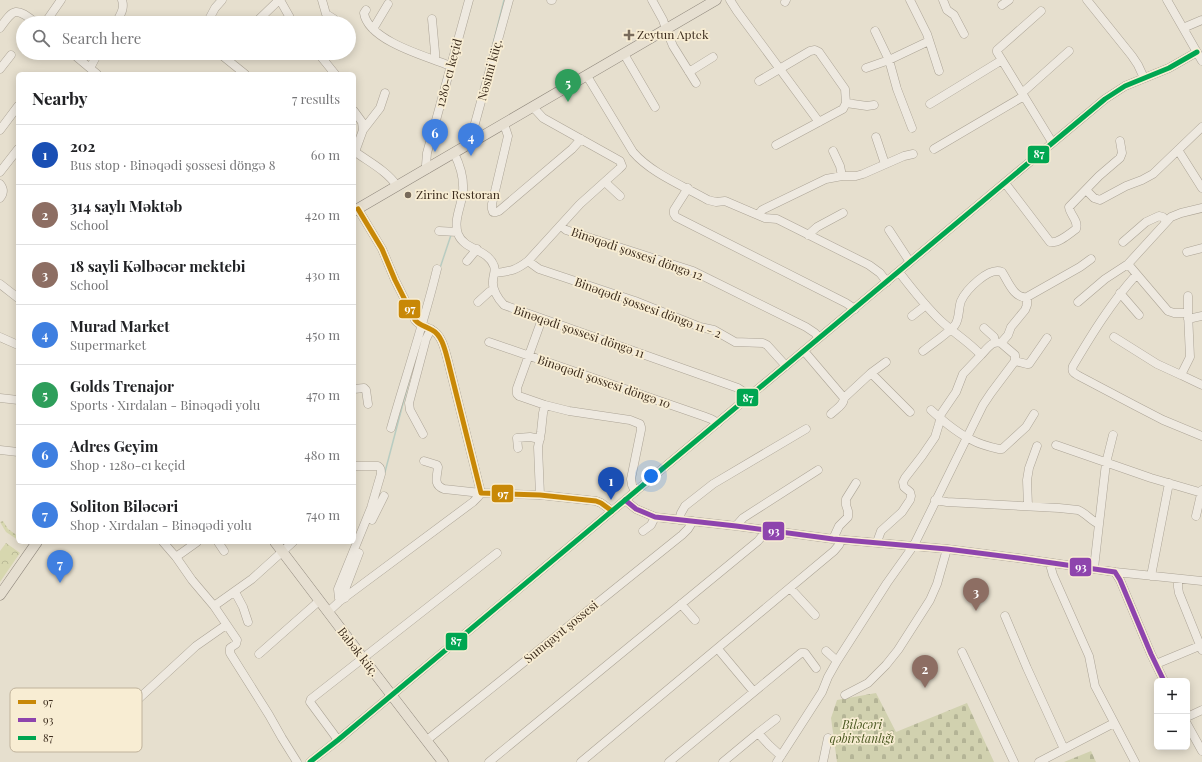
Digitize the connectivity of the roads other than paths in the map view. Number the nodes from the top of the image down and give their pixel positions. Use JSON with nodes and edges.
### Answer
{"nodes":[{"id":1,"x":60,"y":0,"type":"edge"},
{"id":2,"x":122,"y":0,"type":"edge"},
{"id":3,"x":222,"y":0,"type":"edge"},
{"id":4,"x":279,"y":0,"type":"edge"},
{"id":5,"x":322,"y":0,"type":"edge"},
{"id":6,"x":469,"y":0,"type":"edge"},
{"id":7,"x":509,"y":0,"type":"edge"},
{"id":8,"x":652,"y":0,"type":"edge"},
{"id":9,"x":716,"y":0,"type":"edge"},
{"id":10,"x":730,"y":0,"type":"edge"},
{"id":11,"x":910,"y":0,"type":"edge"},
{"id":12,"x":943,"y":0,"type":"edge"},
{"id":13,"x":1009,"y":0,"type":"edge"},
{"id":14,"x":1086,"y":0,"type":"edge"},
{"id":15,"x":1167,"y":0,"type":"edge"},
{"id":16,"x":388,"y":4,"type":"dead end"},
{"id":17,"x":1002,"y":5,"type":"dead end"},
{"id":18,"x":366,"y":10,"type":"dead end"},
{"id":19,"x":1041,"y":11,"type":"dead end"},
{"id":20,"x":27,"y":16,"type":"edge"},
{"id":21,"x":50,"y":16,"type":"edge"},
{"id":22,"x":120,"y":16,"type":"edge"},
{"id":23,"x":211,"y":16,"type":"edge"},
{"id":24,"x":262,"y":16,"type":"edge"},
{"id":25,"x":289,"y":16,"type":"edge"},
{"id":26,"x":329,"y":16,"type":"edge"},
{"id":27,"x":432,"y":19,"type":"dead end"},
{"id":28,"x":1202,"y":20,"type":"edge"},
{"id":29,"x":0,"y":28,"type":"edge"},
{"id":30,"x":1183,"y":28,"type":"junction"},
{"id":31,"x":373,"y":29,"type":"junction"},
{"id":32,"x":666,"y":29,"type":"junction"},
{"id":33,"x":875,"y":31,"type":"dead end"},
{"id":34,"x":964,"y":34,"type":"dead end"},
{"id":35,"x":929,"y":41,"type":"junction"},
{"id":36,"x":1069,"y":51,"type":"dead end"},
{"id":37,"x":1197,"y":52,"type":"junction"},
{"id":38,"x":624,"y":54,"type":"junction"},
{"id":39,"x":11,"y":55,"type":"dead end"},
{"id":40,"x":713,"y":57,"type":"dead end"},
{"id":41,"x":80,"y":60,"type":"edge"},
{"id":42,"x":94,"y":60,"type":"edge"},
{"id":43,"x":228,"y":60,"type":"edge"},
{"id":44,"x":324,"y":60,"type":"edge"},
{"id":45,"x":434,"y":60,"type":"junction"},
{"id":46,"x":889,"y":60,"type":"junction"},
{"id":47,"x":1002,"y":60,"type":"junction"},
{"id":48,"x":1202,"y":61,"type":"edge"},
{"id":49,"x":451,"y":66,"type":"junction"},
{"id":50,"x":90,"y":68,"type":"junction"},
{"id":51,"x":866,"y":68,"type":"dead end"},
{"id":52,"x":0,"y":69,"type":"edge"},
{"id":53,"x":779,"y":69,"type":"junction"},
{"id":54,"x":939,"y":71,"type":"dead end"},
{"id":55,"x":95,"y":72,"type":"edge"},
{"id":56,"x":243,"y":72,"type":"edge"},
{"id":57,"x":333,"y":72,"type":"edge"},
{"id":58,"x":689,"y":72,"type":"junction"},
{"id":59,"x":587,"y":76,"type":"junction"},
{"id":60,"x":1144,"y":78,"type":"junction"},
{"id":61,"x":759,"y":81,"type":"dead end"},
{"id":62,"x":696,"y":83,"type":"dead end"},
{"id":63,"x":385,"y":93,"type":"dead end"},
{"id":64,"x":1023,"y":94,"type":"junction"},
{"id":65,"x":846,"y":103,"type":"junction"},
{"id":66,"x":930,"y":104,"type":"dead end"},
{"id":67,"x":874,"y":105,"type":"dead end"},
{"id":68,"x":533,"y":107,"type":"junction"},
{"id":69,"x":655,"y":107,"type":"dead end"},
{"id":70,"x":16,"y":109,"type":"edge"},
{"id":71,"x":356,"y":114,"type":"edge"},
{"id":72,"x":819,"y":122,"type":"junction"},
{"id":73,"x":504,"y":124,"type":"junction"},
{"id":74,"x":1202,"y":127,"type":"edge"},
{"id":75,"x":912,"y":128,"type":"dead end"},
{"id":76,"x":0,"y":130,"type":"edge"},
{"id":77,"x":363,"y":130,"type":"junction"},
{"id":78,"x":876,"y":137,"type":"dead end"},
{"id":79,"x":581,"y":139,"type":"junction"},
{"id":80,"x":477,"y":140,"type":"junction"},
{"id":81,"x":1120,"y":141,"type":"dead end"},
{"id":82,"x":1052,"y":142,"type":"junction"},
{"id":83,"x":776,"y":145,"type":"dead end"},
{"id":84,"x":356,"y":147,"type":"edge"},
{"id":85,"x":934,"y":149,"type":"dead end"},
{"id":86,"x":1178,"y":150,"type":"junction"},
{"id":87,"x":16,"y":151,"type":"edge"},
{"id":88,"x":833,"y":151,"type":"dead end"},
{"id":89,"x":356,"y":153,"type":"edge"},
{"id":90,"x":454,"y":153,"type":"junction"},
{"id":91,"x":913,"y":154,"type":"dead end"},
{"id":92,"x":885,"y":164,"type":"junction"},
{"id":93,"x":1,"y":168,"type":"edge"},
{"id":94,"x":427,"y":169,"type":"junction"},
{"id":95,"x":842,"y":176,"type":"junction"},
{"id":96,"x":606,"y":182,"type":"junction"},
{"id":97,"x":1005,"y":183,"type":"junction"},
{"id":98,"x":0,"y":184,"type":"edge"},
{"id":99,"x":397,"y":186,"type":"junction"},
{"id":100,"x":688,"y":188,"type":"junction"},
{"id":101,"x":1202,"y":188,"type":"edge"},
{"id":102,"x":1086,"y":190,"type":"junction"},
{"id":103,"x":620,"y":196,"type":"dead end"},
{"id":104,"x":0,"y":198,"type":"edge"},
{"id":105,"x":1202,"y":208,"type":"edge"},
{"id":106,"x":356,"y":210,"type":"edge"},
{"id":107,"x":843,"y":213,"type":"dead end"},
{"id":108,"x":758,"y":215,"type":"junction"},
{"id":109,"x":1166,"y":222,"type":"junction"},
{"id":110,"x":561,"y":226,"type":"junction"},
{"id":111,"x":889,"y":230,"type":"dead end"},
{"id":112,"x":438,"y":231,"type":"dead end"},
{"id":113,"x":457,"y":232,"type":"junction"},
{"id":114,"x":808,"y":235,"type":"junction"},
{"id":115,"x":1123,"y":242,"type":"dead end"},
{"id":116,"x":1202,"y":248,"type":"edge"},
{"id":117,"x":477,"y":249,"type":"junction"},
{"id":118,"x":1187,"y":252,"type":"dead end"},
{"id":119,"x":1090,"y":259,"type":"dead end"},
{"id":120,"x":467,"y":260,"type":"dead end"},
{"id":121,"x":528,"y":261,"type":"junction"},
{"id":122,"x":910,"y":262,"type":"junction"},
{"id":123,"x":1128,"y":264,"type":"junction"},
{"id":124,"x":437,"y":269,"type":"dead end"},
{"id":125,"x":899,"y":272,"type":"junction"},
{"id":126,"x":495,"y":273,"type":"junction"},
{"id":127,"x":1136,"y":275,"type":"junction"},
{"id":128,"x":887,"y":282,"type":"junction"},
{"id":129,"x":0,"y":284,"type":"edge"},
{"id":130,"x":494,"y":289,"type":"junction"},
{"id":131,"x":436,"y":293,"type":"dead end"},
{"id":132,"x":1120,"y":293,"type":"junction"},
{"id":133,"x":16,"y":296,"type":"edge"},
{"id":134,"x":1188,"y":296,"type":"dead end"},
{"id":135,"x":1027,"y":297,"type":"junction"},
{"id":136,"x":478,"y":302,"type":"dead end"},
{"id":137,"x":1078,"y":302,"type":"dead end"},
{"id":138,"x":926,"y":305,"type":"junction"},
{"id":139,"x":854,"y":309,"type":"junction"},
{"id":140,"x":1139,"y":315,"type":"dead end"},
{"id":141,"x":912,"y":316,"type":"dead end"},
{"id":142,"x":1188,"y":316,"type":"junction"},
{"id":143,"x":1202,"y":316,"type":"edge"},
{"id":144,"x":542,"y":319,"type":"junction"},
{"id":145,"x":426,"y":327,"type":"junction"},
{"id":146,"x":984,"y":328,"type":"dead end"},
{"id":147,"x":951,"y":329,"type":"junction"},
{"id":148,"x":0,"y":337,"type":"edge"},
{"id":149,"x":1114,"y":337,"type":"dead end"},
{"id":150,"x":819,"y":338,"type":"junction"},
{"id":151,"x":1047,"y":338,"type":"dead end"},
{"id":152,"x":488,"y":342,"type":"dead end"},
{"id":153,"x":998,"y":343,"type":"junction"},
{"id":154,"x":16,"y":344,"type":"edge"},
{"id":155,"x":923,"y":350,"type":"dead end"},
{"id":156,"x":804,"y":351,"type":"junction"},
{"id":157,"x":981,"y":355,"type":"junction"},
{"id":158,"x":529,"y":356,"type":"junction"},
{"id":159,"x":1016,"y":361,"type":"junction"},
{"id":160,"x":886,"y":362,"type":"dead end"},
{"id":161,"x":786,"y":366,"type":"junction"},
{"id":162,"x":872,"y":373,"type":"junction"},
{"id":163,"x":1181,"y":375,"type":"junction"},
{"id":164,"x":1202,"y":385,"type":"edge"},
{"id":165,"x":356,"y":389,"type":"edge"},
{"id":166,"x":750,"y":396,"type":"junction"},
{"id":167,"x":0,"y":398,"type":"edge"},
{"id":168,"x":844,"y":398,"type":"junction"},
{"id":169,"x":16,"y":400,"type":"edge"},
{"id":170,"x":368,"y":404,"type":"dead end"},
{"id":171,"x":545,"y":405,"type":"junction"},
{"id":172,"x":931,"y":410,"type":"dead end"},
{"id":173,"x":910,"y":412,"type":"dead end"},
{"id":174,"x":831,"y":414,"type":"dead end"},
{"id":175,"x":1034,"y":414,"type":"dead end"},
{"id":176,"x":940,"y":418,"type":"junction"},
{"id":177,"x":718,"y":423,"type":"junction"},
{"id":178,"x":391,"y":428,"type":"dead end"},
{"id":179,"x":806,"y":429,"type":"dead end"},
{"id":180,"x":423,"y":434,"type":"dead end"},
{"id":181,"x":1113,"y":435,"type":"dead end"},
{"id":182,"x":1202,"y":436,"type":"edge"},
{"id":183,"x":966,"y":437,"type":"junction"},
{"id":184,"x":540,"y":439,"type":"junction"},
{"id":185,"x":1056,"y":445,"type":"dead end"},
{"id":186,"x":1037,"y":446,"type":"dead end"},
{"id":187,"x":518,"y":448,"type":"dead end"},
{"id":188,"x":0,"y":450,"type":"edge"},
{"id":189,"x":16,"y":452,"type":"edge"},
{"id":190,"x":424,"y":461,"type":"dead end"},
{"id":191,"x":1106,"y":463,"type":"junction"},
{"id":192,"x":356,"y":466,"type":"edge"},
{"id":193,"x":818,"y":470,"type":"dead end"},
{"id":194,"x":856,"y":482,"type":"dead end"},
{"id":195,"x":1169,"y":483,"type":"junction"},
{"id":196,"x":635,"y":492,"type":"junction"},
{"id":197,"x":1202,"y":492,"type":"edge"},
{"id":198,"x":481,"y":493,"type":"junction"},
{"id":199,"x":540,"y":495,"type":"junction"},
{"id":200,"x":384,"y":496,"type":"dead end"},
{"id":201,"x":625,"y":500,"type":"junction"},
{"id":202,"x":935,"y":500,"type":"junction"},
{"id":203,"x":1028,"y":506,"type":"junction"},
{"id":204,"x":612,"y":511,"type":"junction"},
{"id":205,"x":1196,"y":516,"type":"dead end"},
{"id":206,"x":655,"y":517,"type":"junction"},
{"id":207,"x":679,"y":520,"type":"junction"},
{"id":208,"x":693,"y":521,"type":"junction"},
{"id":209,"x":1099,"y":524,"type":"junction"},
{"id":210,"x":736,"y":526,"type":"junction"},
{"id":211,"x":767,"y":530,"type":"junction"},
{"id":212,"x":643,"y":531,"type":"dead end"},
{"id":213,"x":837,"y":539,"type":"junction"},
{"id":214,"x":876,"y":542,"type":"junction"},
{"id":215,"x":36,"y":544,"type":"edge"},
{"id":216,"x":165,"y":544,"type":"edge"},
{"id":217,"x":194,"y":544,"type":"edge"},
{"id":218,"x":219,"y":544,"type":"edge"},
{"id":219,"x":276,"y":544,"type":"edge"},
{"id":220,"x":291,"y":544,"type":"edge"},
{"id":221,"x":914,"y":545,"type":"junction"},
{"id":222,"x":947,"y":549,"type":"junction"},
{"id":223,"x":224,"y":551,"type":"dead end"},
{"id":224,"x":282,"y":552,"type":"junction"},
{"id":225,"x":497,"y":553,"type":"dead end"},
{"id":226,"x":176,"y":558,"type":"junction"},
{"id":227,"x":1052,"y":563,"type":"junction"},
{"id":228,"x":1094,"y":568,"type":"junction"},
{"id":229,"x":1115,"y":572,"type":"junction"},
{"id":230,"x":1151,"y":576,"type":"junction"},
{"id":231,"x":1178,"y":579,"type":"junction"},
{"id":232,"x":1202,"y":581,"type":"edge"},
{"id":233,"x":790,"y":588,"type":"junction"},
{"id":234,"x":235,"y":592,"type":"junction"},
{"id":235,"x":0,"y":595,"type":"edge"},
{"id":236,"x":343,"y":600,"type":"junction"},
{"id":237,"x":319,"y":602,"type":"junction"},
{"id":238,"x":681,"y":604,"type":"junction"},
{"id":239,"x":214,"y":606,"type":"junction"},
{"id":240,"x":328,"y":612,"type":"junction"},
{"id":241,"x":815,"y":615,"type":"dead end"},
{"id":242,"x":1005,"y":616,"type":"dead end"},
{"id":243,"x":695,"y":620,"type":"dead end"},
{"id":244,"x":248,"y":622,"type":"dead end"},
{"id":245,"x":226,"y":625,"type":"junction"},
{"id":246,"x":1201,"y":647,"type":"edge"},
{"id":247,"x":718,"y":648,"type":"junction"},
{"id":248,"x":826,"y":651,"type":"dead end"},
{"id":249,"x":962,"y":652,"type":"dead end"},
{"id":250,"x":259,"y":654,"type":"dead end"},
{"id":251,"x":363,"y":658,"type":"junction"},
{"id":252,"x":837,"y":661,"type":"junction"},
{"id":253,"x":1156,"y":664,"type":"junction"},
{"id":254,"x":816,"y":668,"type":"dead end"},
{"id":255,"x":1163,"y":678,"type":"edge"},
{"id":256,"x":754,"y":692,"type":"junction"},
{"id":257,"x":392,"y":695,"type":"junction"},
{"id":258,"x":845,"y":695,"type":"dead end"},
{"id":259,"x":142,"y":696,"type":"edge"},
{"id":260,"x":1202,"y":710,"type":"edge"},
{"id":261,"x":1190,"y":716,"type":"edge"},
{"id":262,"x":776,"y":719,"type":"dead end"},
{"id":263,"x":1114,"y":723,"type":"junction"},
{"id":264,"x":1190,"y":729,"type":"edge"},
{"id":265,"x":758,"y":733,"type":"junction"},
{"id":266,"x":828,"y":738,"type":"dead end"},
{"id":267,"x":338,"y":740,"type":"junction"},
{"id":268,"x":427,"y":740,"type":"junction"},
{"id":269,"x":1064,"y":749,"type":"junction"},
{"id":270,"x":1202,"y":751,"type":"edge"},
{"id":271,"x":779,"y":759,"type":"edge"},
{"id":272,"x":297,"y":762,"type":"edge"},
{"id":273,"x":310,"y":762,"type":"edge"},
{"id":274,"x":443,"y":762,"type":"edge"},
{"id":275,"x":489,"y":762,"type":"edge"},
{"id":276,"x":581,"y":762,"type":"edge"},
{"id":277,"x":668,"y":762,"type":"edge"},
{"id":278,"x":723,"y":762,"type":"edge"},
{"id":279,"x":823,"y":762,"type":"edge"},
{"id":280,"x":1014,"y":762,"type":"edge"},
{"id":281,"x":1039,"y":762,"type":"edge"},
{"id":282,"x":1135,"y":762,"type":"edge"}],
"edges":[{"from":1,"to":21,"type":"street"},
{"from":2,"to":22,"type":"street"},
{"from":3,"to":23,"type":"street"},
{"from":4,"to":24,"type":"street"},
{"from":4,"to":25,"type":"street"},
{"from":5,"to":26,"type":"street"},
{"from":6,"to":49,"type":"street","name":"1280-cı keçid"},
{"from":7,"to":80,"type":"street","name":"Nəsimi küç."},
{"from":8,"to":32,"type":"street"},
{"from":9,"to":32,"type":"main road"},
{"from":10,"to":53,"type":"street"},
{"from":11,"to":35,"type":"street"},
{"from":12,"to":34,"type":"street"},
{"from":13,"to":17,"type":"street"},
{"from":14,"to":60,"type":"street"},
{"from":15,"to":30,"type":"street"},
{"from":16,"to":31,"type":"street"},
{"from":18,"to":31,"type":"street"},
{"from":19,"to":47,"type":"street"},
{"from":20,"to":29,"type":"street"},
{"from":27,"to":45,"type":"street"},
{"from":28,"to":30,"type":"street"},
{"from":30,"to":37,"type":"street"},
{"from":31,"to":45,"type":"street"},
{"from":32,"to":38,"type":"main road"},
{"from":32,"to":58,"type":"street"},
{"from":33,"to":46,"type":"street"},
{"from":35,"to":46,"type":"street"},
{"from":35,"to":54,"type":"street"},
{"from":36,"to":64,"type":"street"},
{"from":37,"to":48,"type":"street"},
{"from":37,"to":60,"type":"street"},
{"from":38,"to":59,"type":"main road"},
{"from":38,"to":69,"type":"street"},
{"from":39,"to":52,"type":"street"},
{"from":40,"to":58,"type":"street"},
{"from":41,"to":50,"type":"street"},
{"from":42,"to":50,"type":"street"},
{"from":43,"to":56,"type":"street"},
{"from":44,"to":57,"type":"street"},
{"from":45,"to":49,"type":"street"},
{"from":46,"to":51,"type":"street"},
{"from":46,"to":75,"type":"street"},
{"from":47,"to":64,"type":"street"},
{"from":47,"to":66,"type":"street"},
{"from":49,"to":94,"type":"street","name":"1280-cı keçid"},
{"from":50,"to":55,"type":"street"},
{"from":53,"to":61,"type":"street"},
{"from":53,"to":65,"type":"street"},
{"from":53,"to":72,"type":"street"},
{"from":58,"to":62,"type":"street"},
{"from":59,"to":68,"type":"main road"},
{"from":59,"to":100,"type":"street"},
{"from":60,"to":82,"type":"street"},
{"from":63,"to":77,"type":"street"},
{"from":64,"to":82,"type":"street"},
{"from":64,"to":85,"type":"street"},
{"from":65,"to":67,"type":"street"},
{"from":65,"to":72,"type":"street"},
{"from":68,"to":73,"type":"main road"},
{"from":68,"to":79,"type":"street"},
{"from":70,"to":76,"type":"street"},
{"from":71,"to":77,"type":"street"},
{"from":72,"to":83,"type":"street"},
{"from":73,"to":79,"type":"street"},
{"from":73,"to":80,"type":"main road"},
{"from":74,"to":86,"type":"street"},
{"from":77,"to":84,"type":"street"},
{"from":78,"to":92,"type":"street"},
{"from":79,"to":96,"type":"street"},
{"from":80,"to":90,"type":"main road"},
{"from":81,"to":102,"type":"street"},
{"from":82,"to":97,"type":"street"},
{"from":86,"to":101,"type":"street"},
{"from":86,"to":102,"type":"street"},
{"from":87,"to":93,"type":"street"},
{"from":88,"to":95,"type":"street"},
{"from":89,"to":99,"type":"street"},
{"from":90,"to":94,"type":"main road"},
{"from":90,"to":113,"type":"street"},
{"from":91,"to":92,"type":"street"},
{"from":92,"to":95,"type":"street"},
{"from":94,"to":99,"type":"main road"},
{"from":95,"to":108,"type":"street"},
{"from":96,"to":103,"type":"street"},
{"from":96,"to":110,"type":"street"},
{"from":97,"to":102,"type":"street"},
{"from":97,"to":122,"type":"street"},
{"from":98,"to":104,"type":"street"},
{"from":99,"to":106,"type":"main road"},
{"from":100,"to":108,"type":"street"},
{"from":100,"to":139,"type":"street"},
{"from":105,"to":109,"type":"street"},
{"from":106,"to":145,"type":"street"},
{"from":107,"to":114,"type":"street"},
{"from":108,"to":114,"type":"street"},
{"from":109,"to":115,"type":"street"},
{"from":109,"to":123,"type":"street"},
{"from":110,"to":121,"type":"street"},
{"from":110,"to":150,"type":"street","name":"Binəqədi şossesi döngə 12"},
{"from":111,"to":122,"type":"street"},
{"from":112,"to":113,"type":"street"},
{"from":113,"to":117,"type":"street"},
{"from":114,"to":128,"type":"street"},
{"from":116,"to":118,"type":"street"},
{"from":117,"to":120,"type":"street"},
{"from":117,"to":126,"type":"street"},
{"from":119,"to":135,"type":"street"},
{"from":121,"to":126,"type":"street"},
{"from":121,"to":161,"type":"street","name":"Binəqədi şossesi döngə 11 - 2"},
{"from":122,"to":125,"type":"street"},
{"from":123,"to":127,"type":"street"},
{"from":123,"to":137,"type":"street"},
{"from":124,"to":145,"type":"street"},
{"from":125,"to":128,"type":"street"},
{"from":125,"to":138,"type":"street"},
{"from":126,"to":130,"type":"street"},
{"from":127,"to":132,"type":"street"},
{"from":127,"to":142,"type":"street"},
{"from":128,"to":139,"type":"street"},
{"from":129,"to":133,"type":"street"},
{"from":130,"to":136,"type":"street"},
{"from":130,"to":144,"type":"street","name":"Binəqədi şossesi döngə 11"},
{"from":131,"to":145,"type":"street"},
{"from":132,"to":140,"type":"street"},
{"from":132,"to":182,"type":"street"},
{"from":134,"to":142,"type":"street"},
{"from":135,"to":147,"type":"street"},
{"from":135,"to":153,"type":"street"},
{"from":138,"to":141,"type":"street"},
{"from":138,"to":147,"type":"street"},
{"from":139,"to":150,"type":"street"},
{"from":142,"to":143,"type":"street"},
{"from":142,"to":163,"type":"street"},
{"from":144,"to":158,"type":"street"},
{"from":144,"to":166,"type":"street","name":"Binəqədi şossesi döngə 11"},
{"from":145,"to":178,"type":"street"},
{"from":145,"to":180,"type":"street"},
{"from":145,"to":198,"type":"street"},
{"from":146,"to":153,"type":"street"},
{"from":147,"to":155,"type":"street"},
{"from":147,"to":157,"type":"street"},
{"from":148,"to":154,"type":"street"},
{"from":149,"to":163,"type":"street"},
{"from":150,"to":156,"type":"street"},
{"from":151,"to":159,"type":"street"},
{"from":152,"to":158,"type":"street","name":"Binəqədi şossesi döngə 10"},
{"from":153,"to":157,"type":"street"},
{"from":153,"to":159,"type":"street"},
{"from":156,"to":161,"type":"street"},
{"from":156,"to":168,"type":"street"},
{"from":157,"to":176,"type":"street"},
{"from":158,"to":171,"type":"street"},
{"from":158,"to":177,"type":"street","name":"Binəqədi şossesi döngə 10"},
{"from":159,"to":183,"type":"street"},
{"from":160,"to":162,"type":"street"},
{"from":161,"to":166,"type":"street"},
{"from":162,"to":168,"type":"street"},
{"from":162,"to":173,"type":"street"},
{"from":163,"to":164,"type":"street"},
{"from":165,"to":170,"type":"street"},
{"from":166,"to":177,"type":"street"},
{"from":167,"to":169,"type":"street"},
{"from":168,"to":174,"type":"street"},
{"from":171,"to":184,"type":"street"},
{"from":171,"to":196,"type":"street"},
{"from":172,"to":176,"type":"street"},
{"from":175,"to":183,"type":"street"},
{"from":176,"to":183,"type":"street"},
{"from":176,"to":214,"type":"street"},
{"from":177,"to":196,"type":"street"},
{"from":179,"to":207,"type":"street"},
{"from":181,"to":191,"type":"street"},
{"from":183,"to":202,"type":"street"},
{"from":184,"to":187,"type":"street"},
{"from":184,"to":199,"type":"street"},
{"from":185,"to":191,"type":"street"},
{"from":186,"to":203,"type":"street"},
{"from":188,"to":189,"type":"street"},
{"from":190,"to":198,"type":"street"},
{"from":191,"to":195,"type":"street"},
{"from":191,"to":209,"type":"street"},
{"from":192,"to":236,"type":"street"},
{"from":193,"to":210,"type":"street"},
{"from":194,"to":213,"type":"street"},
{"from":195,"to":197,"type":"street"},
{"from":195,"to":230,"type":"street"},
{"from":196,"to":201,"type":"street"},
{"from":197,"to":205,"type":"street"},
{"from":198,"to":199,"type":"street"},
{"from":198,"to":236,"type":"street"},
{"from":199,"to":204,"type":"street"},
{"from":200,"to":236,"type":"street"},
{"from":201,"to":204,"type":"street"},
{"from":201,"to":206,"type":"street"},
{"from":202,"to":203,"type":"street"},
{"from":202,"to":221,"type":"street"},
{"from":203,"to":209,"type":"street"},
{"from":204,"to":257,"type":"street"},
{"from":206,"to":207,"type":"street"},
{"from":206,"to":212,"type":"street"},
{"from":207,"to":208,"type":"street"},
{"from":208,"to":210,"type":"street"},
{"from":208,"to":268,"type":"street","name":"Sumqayıt şossesi"},
{"from":209,"to":228,"type":"street"},
{"from":210,"to":211,"type":"street"},
{"from":211,"to":213,"type":"street"},
{"from":211,"to":238,"type":"street"},
{"from":213,"to":214,"type":"street"},
{"from":213,"to":233,"type":"street"},
{"from":214,"to":221,"type":"street"},
{"from":215,"to":235,"type":"main road"},
{"from":216,"to":226,"type":"street"},
{"from":217,"to":226,"type":"street"},
{"from":218,"to":223,"type":"street"},
{"from":219,"to":224,"type":"main road","name":"Babək küç."},
{"from":220,"to":224,"type":"street"},
{"from":221,"to":222,"type":"street"},
{"from":221,"to":252,"type":"street"},
{"from":222,"to":227,"type":"street"},
{"from":222,"to":258,"type":"street"},
{"from":224,"to":234,"type":"street"},
{"from":224,"to":237,"type":"main road","name":"Babək küç."},
{"from":225,"to":251,"type":"street"},
{"from":226,"to":239,"type":"street"},
{"from":227,"to":228,"type":"street"},
{"from":227,"to":263,"type":"street"},
{"from":228,"to":229,"type":"street"},
{"from":229,"to":230,"type":"street"},
{"from":229,"to":253,"type":"street"},
{"from":230,"to":231,"type":"street"},
{"from":231,"to":232,"type":"street"},
{"from":231,"to":246,"type":"street"},
{"from":233,"to":241,"type":"street"},
{"from":233,"to":247,"type":"street"},
{"from":234,"to":239,"type":"street"},
{"from":234,"to":244,"type":"street"},
{"from":236,"to":240,"type":"street"},
{"from":237,"to":240,"type":"main road","name":"Babək küç."},
{"from":237,"to":250,"type":"street"},
{"from":238,"to":243,"type":"street"},
{"from":238,"to":275,"type":"street"},
{"from":239,"to":245,"type":"street"},
{"from":240,"to":251,"type":"main road","name":"Babək küç."},
{"from":242,"to":269,"type":"street"},
{"from":245,"to":259,"type":"street"},
{"from":245,"to":272,"type":"street"},
{"from":246,"to":253,"type":"street"},
{"from":247,"to":256,"type":"street"},
{"from":247,"to":276,"type":"street"},
{"from":248,"to":252,"type":"street"},
{"from":249,"to":280,"type":"street"},
{"from":251,"to":257,"type":"main road","name":"Babək küç."},
{"from":251,"to":267,"type":"street"},
{"from":252,"to":271,"type":"street"},
{"from":253,"to":255,"type":"street"},
{"from":254,"to":256,"type":"street"},
{"from":256,"to":277,"type":"street"},
{"from":257,"to":267,"type":"street"},
{"from":257,"to":268,"type":"main road","name":"Babək küç."},
{"from":260,"to":261,"type":"street"},
{"from":262,"to":265,"type":"street"},
{"from":263,"to":269,"type":"street"},
{"from":263,"to":282,"type":"street"},
{"from":264,"to":270,"type":"street"},
{"from":265,"to":271,"type":"street"},
{"from":265,"to":278,"type":"street"},
{"from":266,"to":279,"type":"street"},
{"from":267,"to":273,"type":"street"},
{"from":268,"to":274,"type":"main road","name":"Babək küç."},
{"from":269,"to":281,"type":"street"}]}
